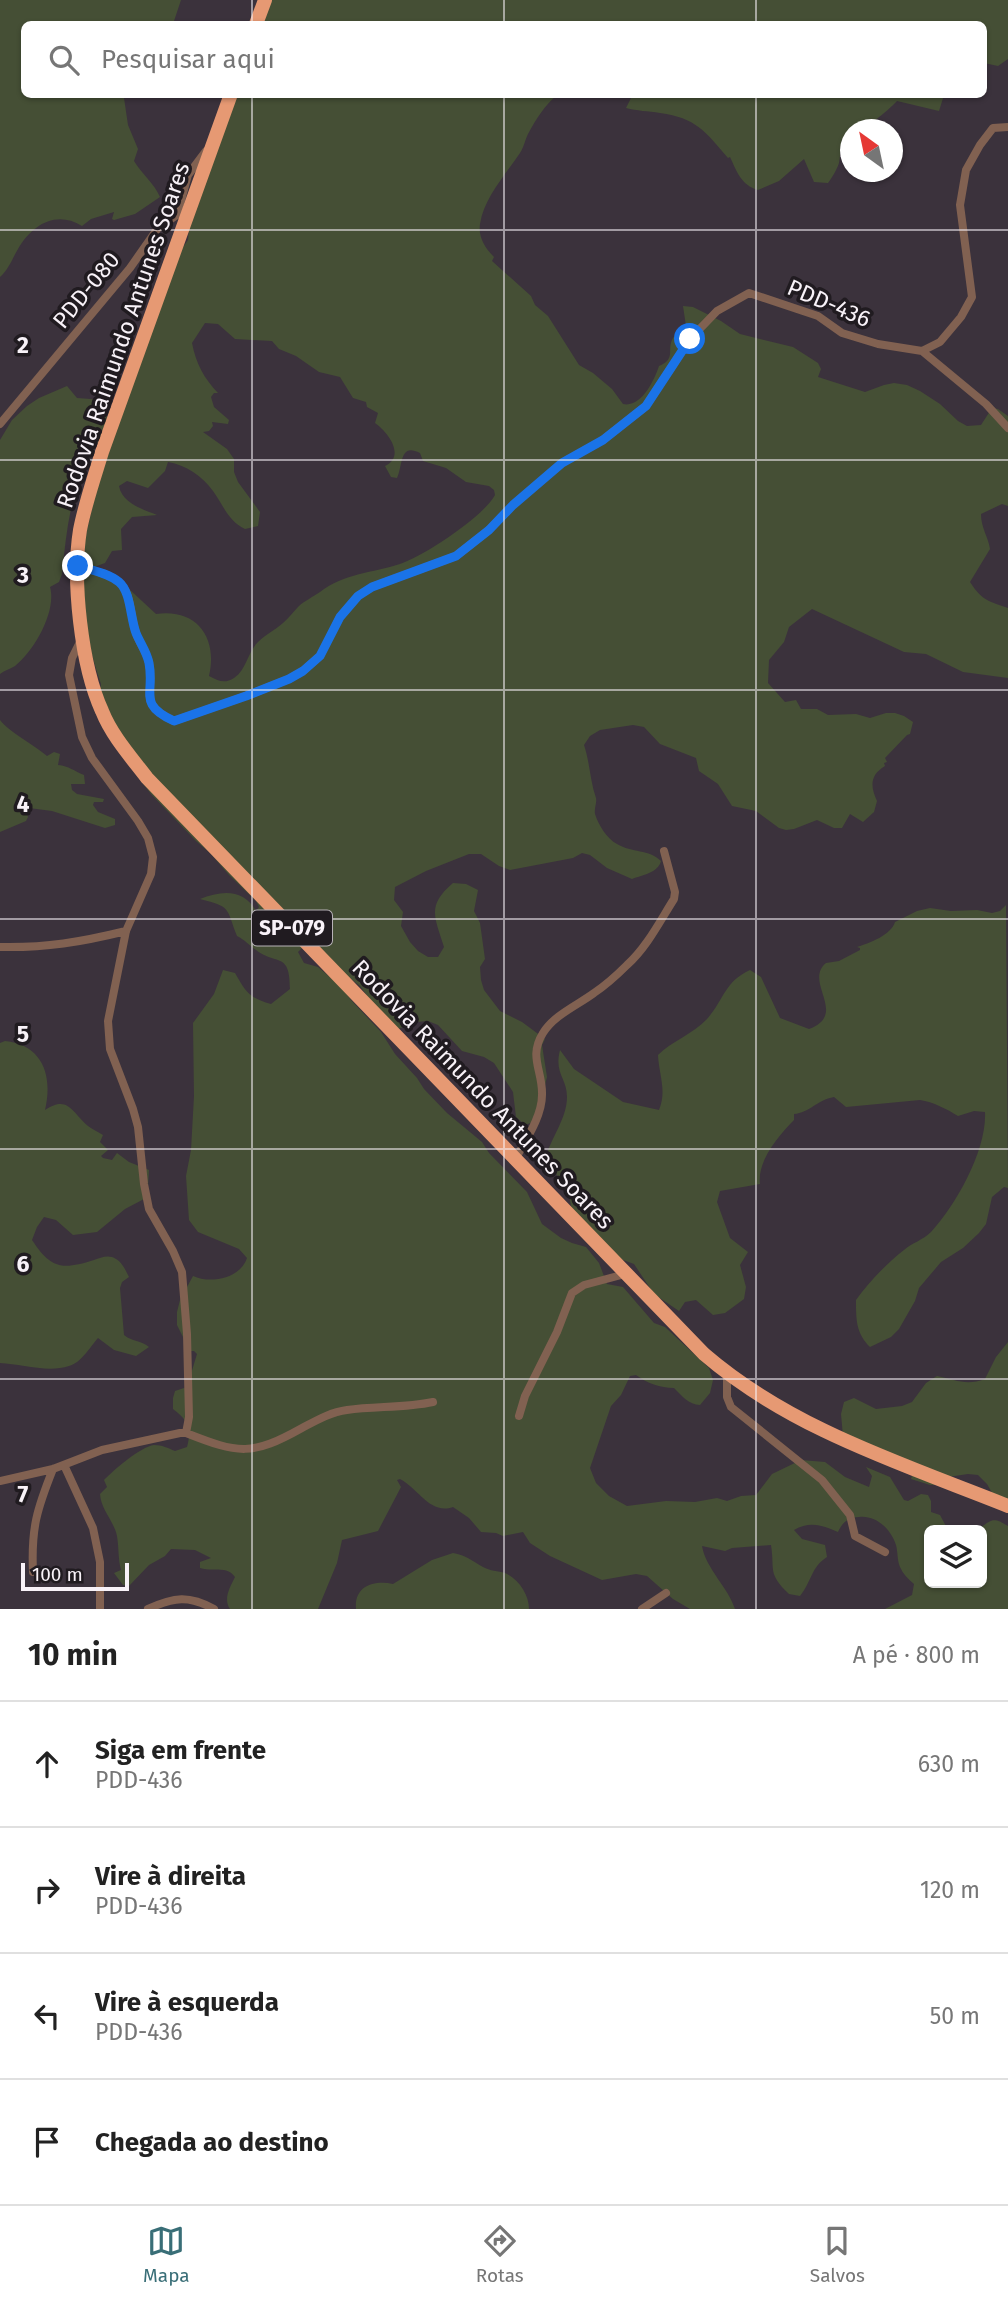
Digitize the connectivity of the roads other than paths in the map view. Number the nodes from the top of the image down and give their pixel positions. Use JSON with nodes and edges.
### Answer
{"nodes":[{"id":1,"x":265,"y":0,"type":"edge"},
{"id":2,"x":257,"y":21,"type":"edge"},
{"id":3,"x":230,"y":98,"type":"edge"},
{"id":4,"x":1008,"y":127,"type":"edge"},
{"id":5,"x":214,"y":141,"type":"junction"},
{"id":6,"x":922,"y":351,"type":"junction"},
{"id":7,"x":0,"y":424,"type":"edge"},
{"id":8,"x":1008,"y":428,"type":"edge"},
{"id":9,"x":78,"y":566,"type":"junction"},
{"id":10,"x":82,"y":638,"type":"junction"},
{"id":11,"x":664,"y":851,"type":"dead end"},
{"id":12,"x":126,"y":930,"type":"junction"},
{"id":13,"x":0,"y":947,"type":"edge"},
{"id":14,"x":515,"y":1160,"type":"junction"},
{"id":15,"x":625,"y":1274,"type":"junction"},
{"id":16,"x":727,"y":1374,"type":"junction"},
{"id":17,"x":433,"y":1402,"type":"dead end"},
{"id":18,"x":519,"y":1416,"type":"dead end"},
{"id":19,"x":186,"y":1433,"type":"junction"},
{"id":20,"x":64,"y":1465,"type":"junction"},
{"id":21,"x":53,"y":1469,"type":"junction"},
{"id":22,"x":0,"y":1481,"type":"edge"},
{"id":23,"x":1008,"y":1506,"type":"edge"},
{"id":24,"x":885,"y":1552,"type":"dead end"},
{"id":25,"x":33,"y":1572,"type":"dead end"},
{"id":26,"x":666,"y":1593,"type":"dead end"},
{"id":27,"x":100,"y":1609,"type":"edge"},
{"id":28,"x":148,"y":1609,"type":"edge"},
{"id":29,"x":214,"y":1609,"type":"edge"},
{"id":30,"x":642,"y":1609,"type":"edge"}],
"edges":[{"from":1,"to":2,"type":"highway"},
{"from":3,"to":5,"type":"highway","name":"Rodovia Raimundo Antunes Soares","number":"SP-079"},
{"from":4,"to":6,"type":"street"},
{"from":5,"to":7,"type":"street","name":"PDD-080"},
{"from":5,"to":9,"type":"highway","name":"Rodovia Raimundo Antunes Soares","number":"SP-079"},
{"from":6,"to":8,"type":"street"},
{"from":6,"to":9,"type":"street","name":"PDD-436","number":"PDD-436"},
{"from":9,"to":10,"type":"highway","name":"Rodovia Raimundo Antunes Soares","number":"SP-079"},
{"from":10,"to":12,"type":"street"},
{"from":10,"to":14,"type":"highway","name":"Rodovia Raimundo Antunes Soares","number":"SP-079"},
{"from":11,"to":14,"type":"street"},
{"from":12,"to":13,"type":"street"},
{"from":12,"to":19,"type":"street"},
{"from":14,"to":15,"type":"highway","name":"Rodovia Raimundo Antunes Soares","number":"SP-079"},
{"from":15,"to":16,"type":"highway","name":"Rodovia Raimundo Antunes Soares","number":"SP-079"},
{"from":15,"to":18,"type":"street"},
{"from":16,"to":23,"type":"highway","name":"Rodovia Raimundo Antunes Soares","number":"SP-079"},
{"from":16,"to":24,"type":"street"},
{"from":17,"to":19,"type":"street"},
{"from":19,"to":20,"type":"street"},
{"from":20,"to":21,"type":"street"},
{"from":20,"to":27,"type":"street"},
{"from":21,"to":22,"type":"street"},
{"from":21,"to":25,"type":"street"},
{"from":26,"to":30,"type":"street"},
{"from":28,"to":29,"type":"street"}]}
